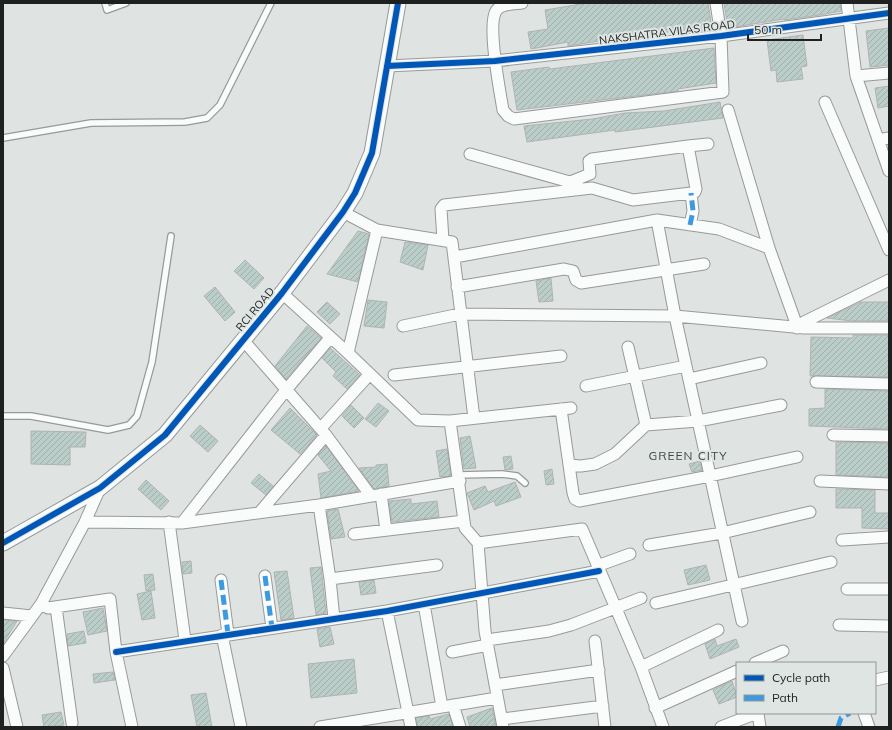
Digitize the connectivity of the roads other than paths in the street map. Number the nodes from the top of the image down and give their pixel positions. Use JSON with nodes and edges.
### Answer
{"nodes":[{"id":1,"x":105,"y":3,"type":"edge"},
{"id":2,"x":126,"y":3,"type":"edge"},
{"id":3,"x":271,"y":3,"type":"edge"},
{"id":4,"x":398,"y":3,"type":"edge"},
{"id":5,"x":522,"y":3,"type":"edge"},
{"id":6,"x":716,"y":3,"type":"edge"},
{"id":7,"x":847,"y":3,"type":"edge"},
{"id":8,"x":889,"y":13,"type":"edge"},
{"id":9,"x":849,"y":18,"type":"junction"},
{"id":10,"x":721,"y":36,"type":"junction"},
{"id":11,"x":495,"y":61,"type":"junction"},
{"id":12,"x":387,"y":66,"type":"junction"},
{"id":13,"x":889,"y":73,"type":"edge"},
{"id":14,"x":856,"y":76,"type":"junction"},
{"id":15,"x":825,"y":102,"type":"dead end"},
{"id":16,"x":728,"y":110,"type":"dead end"},
{"id":17,"x":3,"y":138,"type":"edge"},
{"id":18,"x":884,"y":139,"type":"edge"},
{"id":19,"x":708,"y":144,"type":"dead end"},
{"id":20,"x":688,"y":146,"type":"junction"},
{"id":21,"x":470,"y":154,"type":"dead end"},
{"id":22,"x":889,"y":171,"type":"edge"},
{"id":23,"x":570,"y":182,"type":"junction"},
{"id":24,"x":592,"y":188,"type":"junction"},
{"id":25,"x":691,"y":193,"type":"junction"},
{"id":26,"x":343,"y":212,"type":"junction"},
{"id":27,"x":657,"y":220,"type":"junction"},
{"id":28,"x":690,"y":224,"type":"junction"},
{"id":29,"x":377,"y":230,"type":"junction"},
{"id":30,"x":171,"y":236,"type":"dead end"},
{"id":31,"x":443,"y":240,"type":"junction"},
{"id":32,"x":770,"y":248,"type":"junction"},
{"id":33,"x":889,"y":250,"type":"edge"},
{"id":34,"x":455,"y":257,"type":"junction"},
{"id":35,"x":704,"y":264,"type":"dead end"},
{"id":36,"x":666,"y":269,"type":"junction"},
{"id":37,"x":889,"y":280,"type":"edge"},
{"id":38,"x":457,"y":287,"type":"junction"},
{"id":39,"x":282,"y":293,"type":"junction"},
{"id":40,"x":460,"y":314,"type":"junction"},
{"id":41,"x":675,"y":316,"type":"junction"},
{"id":42,"x":403,"y":326,"type":"dead end"},
{"id":43,"x":797,"y":327,"type":"junction"},
{"id":44,"x":889,"y":328,"type":"edge"},
{"id":45,"x":330,"y":338,"type":"junction"},
{"id":46,"x":243,"y":340,"type":"junction"},
{"id":47,"x":628,"y":347,"type":"dead end"},
{"id":48,"x":348,"y":353,"type":"junction"},
{"id":49,"x":561,"y":356,"type":"dead end"},
{"id":50,"x":761,"y":363,"type":"dead end"},
{"id":51,"x":686,"y":366,"type":"junction"},
{"id":52,"x":467,"y":368,"type":"junction"},
{"id":53,"x":369,"y":375,"type":"junction"},
{"id":54,"x":394,"y":375,"type":"dead end"},
{"id":55,"x":635,"y":377,"type":"junction"},
{"id":56,"x":689,"y":379,"type":"junction"},
{"id":57,"x":816,"y":382,"type":"dead end"},
{"id":58,"x":889,"y":384,"type":"edge"},
{"id":59,"x":586,"y":386,"type":"dead end"},
{"id":60,"x":286,"y":390,"type":"junction"},
{"id":61,"x":781,"y":405,"type":"dead end"},
{"id":62,"x":3,"y":416,"type":"edge"},
{"id":63,"x":474,"y":418,"type":"junction"},
{"id":64,"x":450,"y":420,"type":"junction"},
{"id":65,"x":698,"y":422,"type":"junction"},
{"id":66,"x":646,"y":425,"type":"junction"},
{"id":67,"x":323,"y":432,"type":"junction"},
{"id":68,"x":833,"y":435,"type":"dead end"},
{"id":69,"x":889,"y":436,"type":"edge"},
{"id":70,"x":796,"y":457,"type":"dead end"},
{"id":71,"x":569,"y":465,"type":"junction"},
{"id":72,"x":710,"y":476,"type":"junction"},
{"id":73,"x":460,"y":478,"type":"junction"},
{"id":74,"x":820,"y":481,"type":"dead end"},
{"id":75,"x":525,"y":483,"type":"dead end"},
{"id":76,"x":889,"y":484,"type":"edge"},
{"id":77,"x":100,"y":488,"type":"junction"},
{"id":78,"x":376,"y":495,"type":"junction"},
{"id":79,"x":318,"y":505,"type":"junction"},
{"id":80,"x":810,"y":512,"type":"dead end"},
{"id":81,"x":259,"y":513,"type":"junction"},
{"id":82,"x":464,"y":520,"type":"junction"},
{"id":83,"x":85,"y":522,"type":"junction"},
{"id":84,"x":169,"y":522,"type":"junction"},
{"id":85,"x":182,"y":523,"type":"junction"},
{"id":86,"x":386,"y":530,"type":"junction"},
{"id":87,"x":722,"y":533,"type":"junction"},
{"id":88,"x":354,"y":534,"type":"dead end"},
{"id":89,"x":889,"y":538,"type":"edge"},
{"id":90,"x":842,"y":540,"type":"dead end"},
{"id":91,"x":3,"y":543,"type":"edge"},
{"id":92,"x":478,"y":544,"type":"junction"},
{"id":93,"x":649,"y":545,"type":"dead end"},
{"id":94,"x":630,"y":554,"type":"dead end"},
{"id":95,"x":831,"y":562,"type":"dead end"},
{"id":96,"x":437,"y":565,"type":"dead end"},
{"id":97,"x":598,"y":569,"type":"junction"},
{"id":98,"x":265,"y":576,"type":"dead end"},
{"id":99,"x":330,"y":579,"type":"junction"},
{"id":100,"x":221,"y":580,"type":"dead end"},
{"id":101,"x":734,"y":585,"type":"junction"},
{"id":102,"x":847,"y":589,"type":"dead end"},
{"id":103,"x":889,"y":589,"type":"edge"},
{"id":104,"x":483,"y":593,"type":"junction"},
{"id":105,"x":641,"y":598,"type":"dead end"},
{"id":106,"x":656,"y":603,"type":"dead end"},
{"id":107,"x":41,"y":604,"type":"junction"},
{"id":108,"x":424,"y":604,"type":"junction"},
{"id":109,"x":56,"y":607,"type":"junction"},
{"id":110,"x":615,"y":609,"type":"junction"},
{"id":111,"x":387,"y":611,"type":"junction"},
{"id":112,"x":3,"y":613,"type":"edge"},
{"id":113,"x":32,"y":616,"type":"junction"},
{"id":114,"x":334,"y":619,"type":"junction"},
{"id":115,"x":742,"y":621,"type":"dead end"},
{"id":116,"x":838,"y":625,"type":"dead end"},
{"id":117,"x":889,"y":626,"type":"edge"},
{"id":118,"x":272,"y":628,"type":"junction"},
{"id":119,"x":718,"y":630,"type":"dead end"},
{"id":120,"x":225,"y":634,"type":"junction"},
{"id":121,"x":185,"y":640,"type":"junction"},
{"id":122,"x":596,"y":641,"type":"dead end"},
{"id":123,"x":488,"y":643,"type":"junction"},
{"id":124,"x":783,"y":650,"type":"dead end"},
{"id":125,"x":116,"y":652,"type":"junction"},
{"id":126,"x":452,"y":652,"type":"dead end"},
{"id":127,"x":3,"y":656,"type":"edge"},
{"id":128,"x":757,"y":662,"type":"edge"},
{"id":129,"x":641,"y":667,"type":"junction"},
{"id":130,"x":3,"y":668,"type":"edge"},
{"id":131,"x":599,"y":670,"type":"junction"},
{"id":132,"x":736,"y":671,"type":"edge"},
{"id":133,"x":889,"y":677,"type":"edge"},
{"id":134,"x":876,"y":680,"type":"edge"},
{"id":135,"x":495,"y":685,"type":"junction"},
{"id":136,"x":497,"y":698,"type":"junction"},
{"id":137,"x":448,"y":706,"type":"junction"},
{"id":138,"x":603,"y":706,"type":"junction"},
{"id":139,"x":655,"y":708,"type":"junction"},
{"id":140,"x":408,"y":713,"type":"junction"},
{"id":141,"x":754,"y":714,"type":"edge"},
{"id":142,"x":757,"y":714,"type":"edge"},
{"id":143,"x":864,"y":714,"type":"edge"},
{"id":144,"x":72,"y":723,"type":"dead end"},
{"id":145,"x":503,"y":723,"type":"edge"},
{"id":146,"x":17,"y":727,"type":"edge"},
{"id":147,"x":132,"y":727,"type":"edge"},
{"id":148,"x":241,"y":727,"type":"edge"},
{"id":149,"x":320,"y":727,"type":"edge"},
{"id":150,"x":411,"y":727,"type":"edge"},
{"id":151,"x":460,"y":727,"type":"edge"},
{"id":152,"x":606,"y":727,"type":"edge"},
{"id":153,"x":663,"y":727,"type":"edge"},
{"id":154,"x":721,"y":727,"type":"edge"},
{"id":155,"x":760,"y":727,"type":"edge"},
{"id":156,"x":869,"y":727,"type":"edge"}],
"edges":[{"from":1,"to":2,"type":"lane"},
{"from":3,"to":17,"type":"lane"},
{"from":4,"to":12,"type":"street","name":"RCI ROAD"},
{"from":5,"to":11,"type":"street"},
{"from":6,"to":10,"type":"street"},
{"from":7,"to":9,"type":"street"},
{"from":8,"to":9,"type":"street","name":"NAKSHATRA VILAS ROAD"},
{"from":9,"to":10,"type":"street","name":"NAKSHATRA VILAS ROAD"},
{"from":9,"to":14,"type":"street"},
{"from":10,"to":11,"type":"street","name":"NAKSHATRA VILAS ROAD"},
{"from":10,"to":11,"type":"street"},
{"from":11,"to":12,"type":"street"},
{"from":12,"to":26,"type":"street","name":"RCI ROAD"},
{"from":13,"to":14,"type":"street"},
{"from":14,"to":18,"type":"street"},
{"from":15,"to":33,"type":"street"},
{"from":16,"to":32,"type":"street"},
{"from":18,"to":22,"type":"street"},
{"from":19,"to":20,"type":"street"},
{"from":20,"to":23,"type":"street"},
{"from":20,"to":25,"type":"street"},
{"from":21,"to":23,"type":"street"},
{"from":23,"to":24,"type":"street"},
{"from":24,"to":25,"type":"street"},
{"from":24,"to":31,"type":"street"},
{"from":25,"to":28,"type":"street"},
{"from":26,"to":29,"type":"street"},
{"from":26,"to":39,"type":"street","name":"RCI ROAD"},
{"from":27,"to":28,"type":"street"},
{"from":27,"to":34,"type":"street"},
{"from":27,"to":36,"type":"street"},
{"from":28,"to":32,"type":"street"},
{"from":29,"to":31,"type":"street"},
{"from":29,"to":48,"type":"street"},
{"from":30,"to":62,"type":"lane"},
{"from":31,"to":34,"type":"street"},
{"from":32,"to":43,"type":"street"},
{"from":34,"to":38,"type":"street"},
{"from":35,"to":36,"type":"street"},
{"from":36,"to":38,"type":"street"},
{"from":36,"to":41,"type":"street"},
{"from":37,"to":43,"type":"street"},
{"from":38,"to":40,"type":"street"},
{"from":39,"to":45,"type":"street"},
{"from":39,"to":46,"type":"street","name":"RCI ROAD"},
{"from":40,"to":41,"type":"street"},
{"from":40,"to":42,"type":"street"},
{"from":40,"to":52,"type":"street"},
{"from":41,"to":43,"type":"street"},
{"from":41,"to":51,"type":"street"},
{"from":43,"to":44,"type":"street"},
{"from":45,"to":48,"type":"street"},
{"from":45,"to":60,"type":"street"},
{"from":46,"to":60,"type":"street"},
{"from":46,"to":77,"type":"street","name":"RCI ROAD"},
{"from":47,"to":55,"type":"street"},
{"from":48,"to":53,"type":"street"},
{"from":49,"to":52,"type":"street"},
{"from":50,"to":56,"type":"street"},
{"from":51,"to":55,"type":"street"},
{"from":51,"to":56,"type":"street"},
{"from":52,"to":54,"type":"street"},
{"from":52,"to":63,"type":"street"},
{"from":53,"to":64,"type":"street"},
{"from":53,"to":67,"type":"street"},
{"from":55,"to":59,"type":"street"},
{"from":55,"to":66,"type":"street"},
{"from":56,"to":65,"type":"street"},
{"from":57,"to":58,"type":"street"},
{"from":60,"to":67,"type":"street"},
{"from":60,"to":85,"type":"street"},
{"from":61,"to":65,"type":"street"},
{"from":63,"to":64,"type":"street"},
{"from":63,"to":71,"type":"street"},
{"from":64,"to":73,"type":"street"},
{"from":65,"to":66,"type":"street"},
{"from":65,"to":72,"type":"street"},
{"from":66,"to":71,"type":"street"},
{"from":67,"to":78,"type":"street"},
{"from":67,"to":81,"type":"street"},
{"from":68,"to":69,"type":"street"},
{"from":70,"to":72,"type":"street"},
{"from":71,"to":72,"type":"street"},
{"from":72,"to":87,"type":"street"},
{"from":73,"to":75,"type":"lane"},
{"from":73,"to":78,"type":"street"},
{"from":73,"to":82,"type":"street"},
{"from":74,"to":76,"type":"street"},
{"from":77,"to":83,"type":"street"},
{"from":77,"to":91,"type":"street","name":"RCI ROAD"},
{"from":78,"to":79,"type":"street"},
{"from":78,"to":86,"type":"street"},
{"from":79,"to":81,"type":"street"},
{"from":79,"to":99,"type":"street"},
{"from":80,"to":87,"type":"street"},
{"from":81,"to":85,"type":"street"},
{"from":82,"to":86,"type":"street"},
{"from":82,"to":92,"type":"street"},
{"from":83,"to":84,"type":"street"},
{"from":83,"to":107,"type":"street"},
{"from":84,"to":85,"type":"street"},
{"from":84,"to":121,"type":"street"},
{"from":86,"to":88,"type":"street"},
{"from":87,"to":93,"type":"street"},
{"from":87,"to":101,"type":"street"},
{"from":89,"to":90,"type":"street"},
{"from":92,"to":97,"type":"street"},
{"from":92,"to":104,"type":"street"},
{"from":94,"to":97,"type":"street"},
{"from":95,"to":101,"type":"street"},
{"from":96,"to":99,"type":"street"},
{"from":97,"to":104,"type":"street"},
{"from":97,"to":110,"type":"street"},
{"from":98,"to":118,"type":"street"},
{"from":99,"to":114,"type":"street"},
{"from":100,"to":120,"type":"street"},
{"from":101,"to":106,"type":"street"},
{"from":101,"to":115,"type":"street"},
{"from":102,"to":103,"type":"street"},
{"from":104,"to":108,"type":"street"},
{"from":104,"to":123,"type":"street"},
{"from":105,"to":110,"type":"street"},
{"from":107,"to":109,"type":"street"},
{"from":107,"to":113,"type":"street"},
{"from":108,"to":111,"type":"street"},
{"from":108,"to":137,"type":"street"},
{"from":109,"to":125,"type":"street"},
{"from":109,"to":144,"type":"street"},
{"from":110,"to":123,"type":"street"},
{"from":110,"to":129,"type":"street"},
{"from":111,"to":114,"type":"street"},
{"from":111,"to":140,"type":"street"},
{"from":112,"to":113,"type":"street"},
{"from":113,"to":127,"type":"street"},
{"from":114,"to":118,"type":"street"},
{"from":116,"to":117,"type":"street"},
{"from":118,"to":120,"type":"street"},
{"from":119,"to":129,"type":"street"},
{"from":120,"to":121,"type":"street"},
{"from":120,"to":148,"type":"street"},
{"from":121,"to":125,"type":"street"},
{"from":122,"to":131,"type":"street"},
{"from":123,"to":126,"type":"street"},
{"from":123,"to":135,"type":"street"},
{"from":124,"to":128,"type":"street"},
{"from":125,"to":147,"type":"street"},
{"from":129,"to":139,"type":"street"},
{"from":130,"to":146,"type":"street"},
{"from":131,"to":135,"type":"street"},
{"from":131,"to":138,"type":"street"},
{"from":132,"to":139,"type":"street"},
{"from":133,"to":134,"type":"street"},
{"from":135,"to":136,"type":"street"},
{"from":136,"to":137,"type":"street"},
{"from":136,"to":145,"type":"street"},
{"from":137,"to":140,"type":"street"},
{"from":137,"to":151,"type":"street"},
{"from":138,"to":145,"type":"street"},
{"from":138,"to":152,"type":"street"},
{"from":139,"to":153,"type":"street"},
{"from":140,"to":149,"type":"street"},
{"from":140,"to":150,"type":"street"},
{"from":141,"to":154,"type":"street"},
{"from":142,"to":155,"type":"street"},
{"from":143,"to":156,"type":"street"}]}
